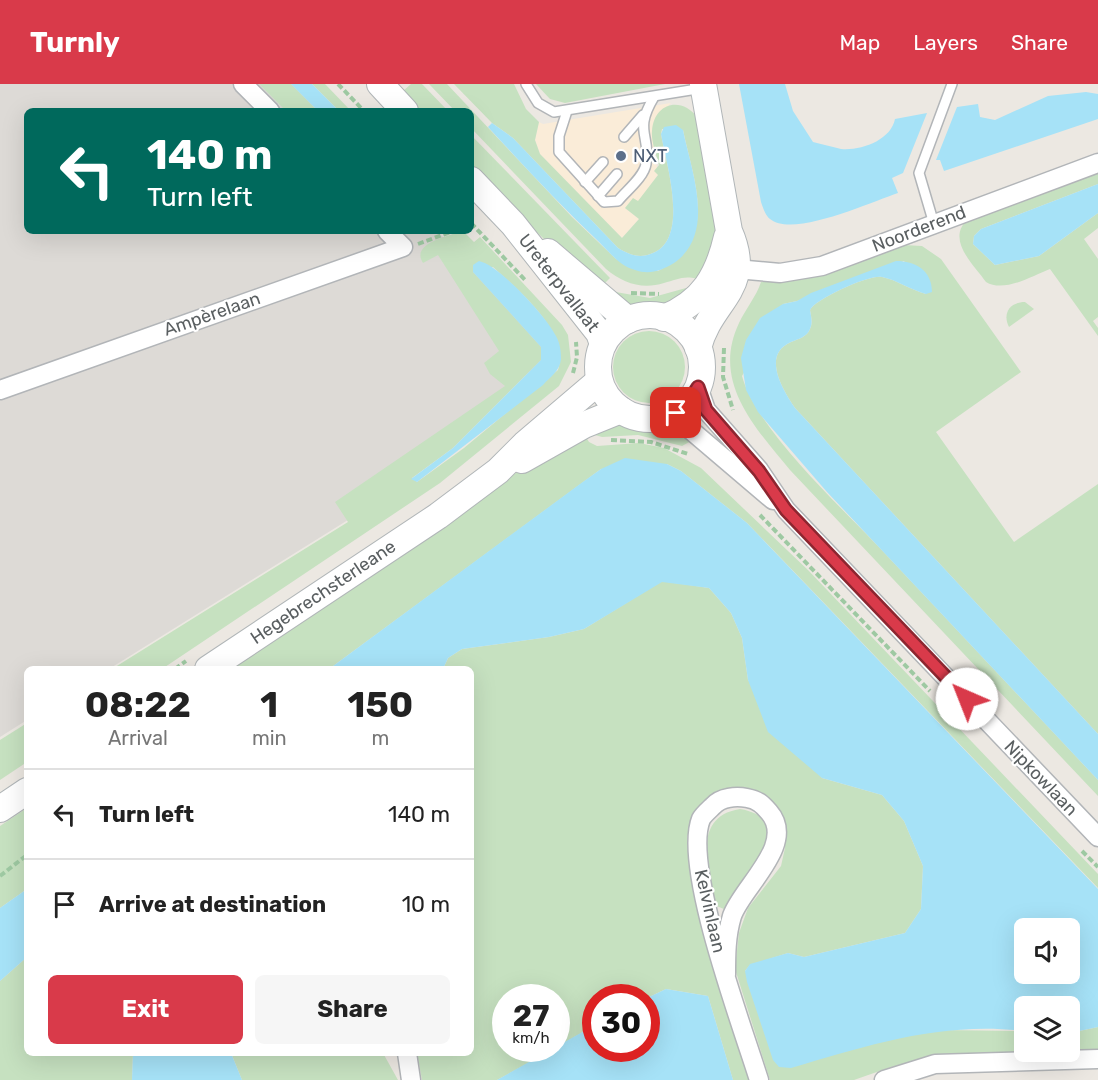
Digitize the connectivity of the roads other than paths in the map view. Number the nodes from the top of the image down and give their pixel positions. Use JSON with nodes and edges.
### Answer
{"nodes":[{"id":1,"x":243,"y":84,"type":"edge"},
{"id":2,"x":380,"y":84,"type":"edge"},
{"id":3,"x":526,"y":84,"type":"edge"},
{"id":4,"x":952,"y":84,"type":"edge"},
{"id":5,"x":704,"y":86,"type":"edge"},
{"id":6,"x":654,"y":97,"type":"junction"},
{"id":7,"x":267,"y":108,"type":"edge"},
{"id":8,"x":402,"y":108,"type":"edge"},
{"id":9,"x":567,"y":111,"type":"junction"},
{"id":10,"x":643,"y":116,"type":"junction"},
{"id":11,"x":624,"y":137,"type":"dead end"},
{"id":12,"x":603,"y":162,"type":"dead end"},
{"id":13,"x":1098,"y":163,"type":"edge"},
{"id":14,"x":617,"y":174,"type":"dead end"},
{"id":15,"x":585,"y":182,"type":"junction"},
{"id":16,"x":474,"y":183,"type":"edge"},
{"id":17,"x":598,"y":196,"type":"junction"},
{"id":18,"x":513,"y":224,"type":"junction"},
{"id":19,"x":934,"y":224,"type":"junction"},
{"id":20,"x":390,"y":234,"type":"edge"},
{"id":21,"x":728,"y":268,"type":"junction"},
{"id":22,"x":664,"y":318,"type":"junction"},
{"id":23,"x":628,"y":320,"type":"junction"},
{"id":24,"x":603,"y":344,"type":"junction"},
{"id":25,"x":698,"y":348,"type":"junction"},
{"id":26,"x":599,"y":381,"type":"junction"},
{"id":27,"x":698,"y":387,"type":"junction"},
{"id":28,"x":0,"y":390,"type":"edge"},
{"id":29,"x":621,"y":410,"type":"junction"},
{"id":30,"x":666,"y":417,"type":"junction"},
{"id":31,"x":498,"y":471,"type":"junction"},
{"id":32,"x":786,"y":510,"type":"junction"},
{"id":33,"x":201,"y":662,"type":"edge"},
{"id":34,"x":24,"y":793,"type":"edge"},
{"id":35,"x":0,"y":809,"type":"edge"},
{"id":36,"x":1098,"y":837,"type":"edge"},
{"id":37,"x":726,"y":975,"type":"junction"},
{"id":38,"x":1098,"y":1059,"type":"edge"},
{"id":39,"x":759,"y":1080,"type":"edge"},
{"id":40,"x":884,"y":1080,"type":"edge"}],
"edges":[{"from":1,"to":7,"type":"street"},
{"from":2,"to":8,"type":"street"},
{"from":3,"to":9,"type":"lane"},
{"from":4,"to":19,"type":"lane"},
{"from":5,"to":6,"type":"lane"},
{"from":5,"to":21,"type":"street"},
{"from":6,"to":9,"type":"lane"},
{"from":6,"to":10,"type":"lane"},
{"from":9,"to":15,"type":"lane"},
{"from":10,"to":11,"type":"lane"},
{"from":10,"to":17,"type":"lane"},
{"from":12,"to":15,"type":"lane"},
{"from":13,"to":19,"type":"street","name":"Noorderend"},
{"from":14,"to":17,"type":"lane"},
{"from":15,"to":17,"type":"lane"},
{"from":16,"to":18,"type":"street","name":"Ureterpvallaat"},
{"from":18,"to":23,"type":"street","name":"Ureterpvallaat"},
{"from":18,"to":24,"type":"street","name":"Ureterpvallaat"},
{"from":19,"to":21,"type":"street","name":"Noorderend"},
{"from":20,"to":28,"type":"street","name":"Ampèrelaan"},
{"from":21,"to":22,"type":"street"},
{"from":21,"to":25,"type":"street"},
{"from":22,"to":23,"type":"street"},
{"from":22,"to":25,"type":"street"},
{"from":23,"to":24,"type":"street"},
{"from":24,"to":26,"type":"street"},
{"from":25,"to":27,"type":"street"},
{"from":26,"to":29,"type":"street"},
{"from":26,"to":31,"type":"street"},
{"from":27,"to":30,"type":"street"},
{"from":27,"to":32,"type":"street","name":"Nipkowlaan"},
{"from":29,"to":30,"type":"street"},
{"from":29,"to":31,"type":"street"},
{"from":30,"to":32,"type":"street","name":"Nipkowlaan"},
{"from":31,"to":33,"type":"street","name":"Hegebrechsterleane"},
{"from":32,"to":36,"type":"street","name":"Nipkowlaan"},
{"from":34,"to":35,"type":"street"},
{"from":37,"to":37,"type":"street","name":"Kelvinlaan"},
{"from":37,"to":39,"type":"street","name":"Kelvinlaan"},
{"from":38,"to":40,"type":"street"}]}
